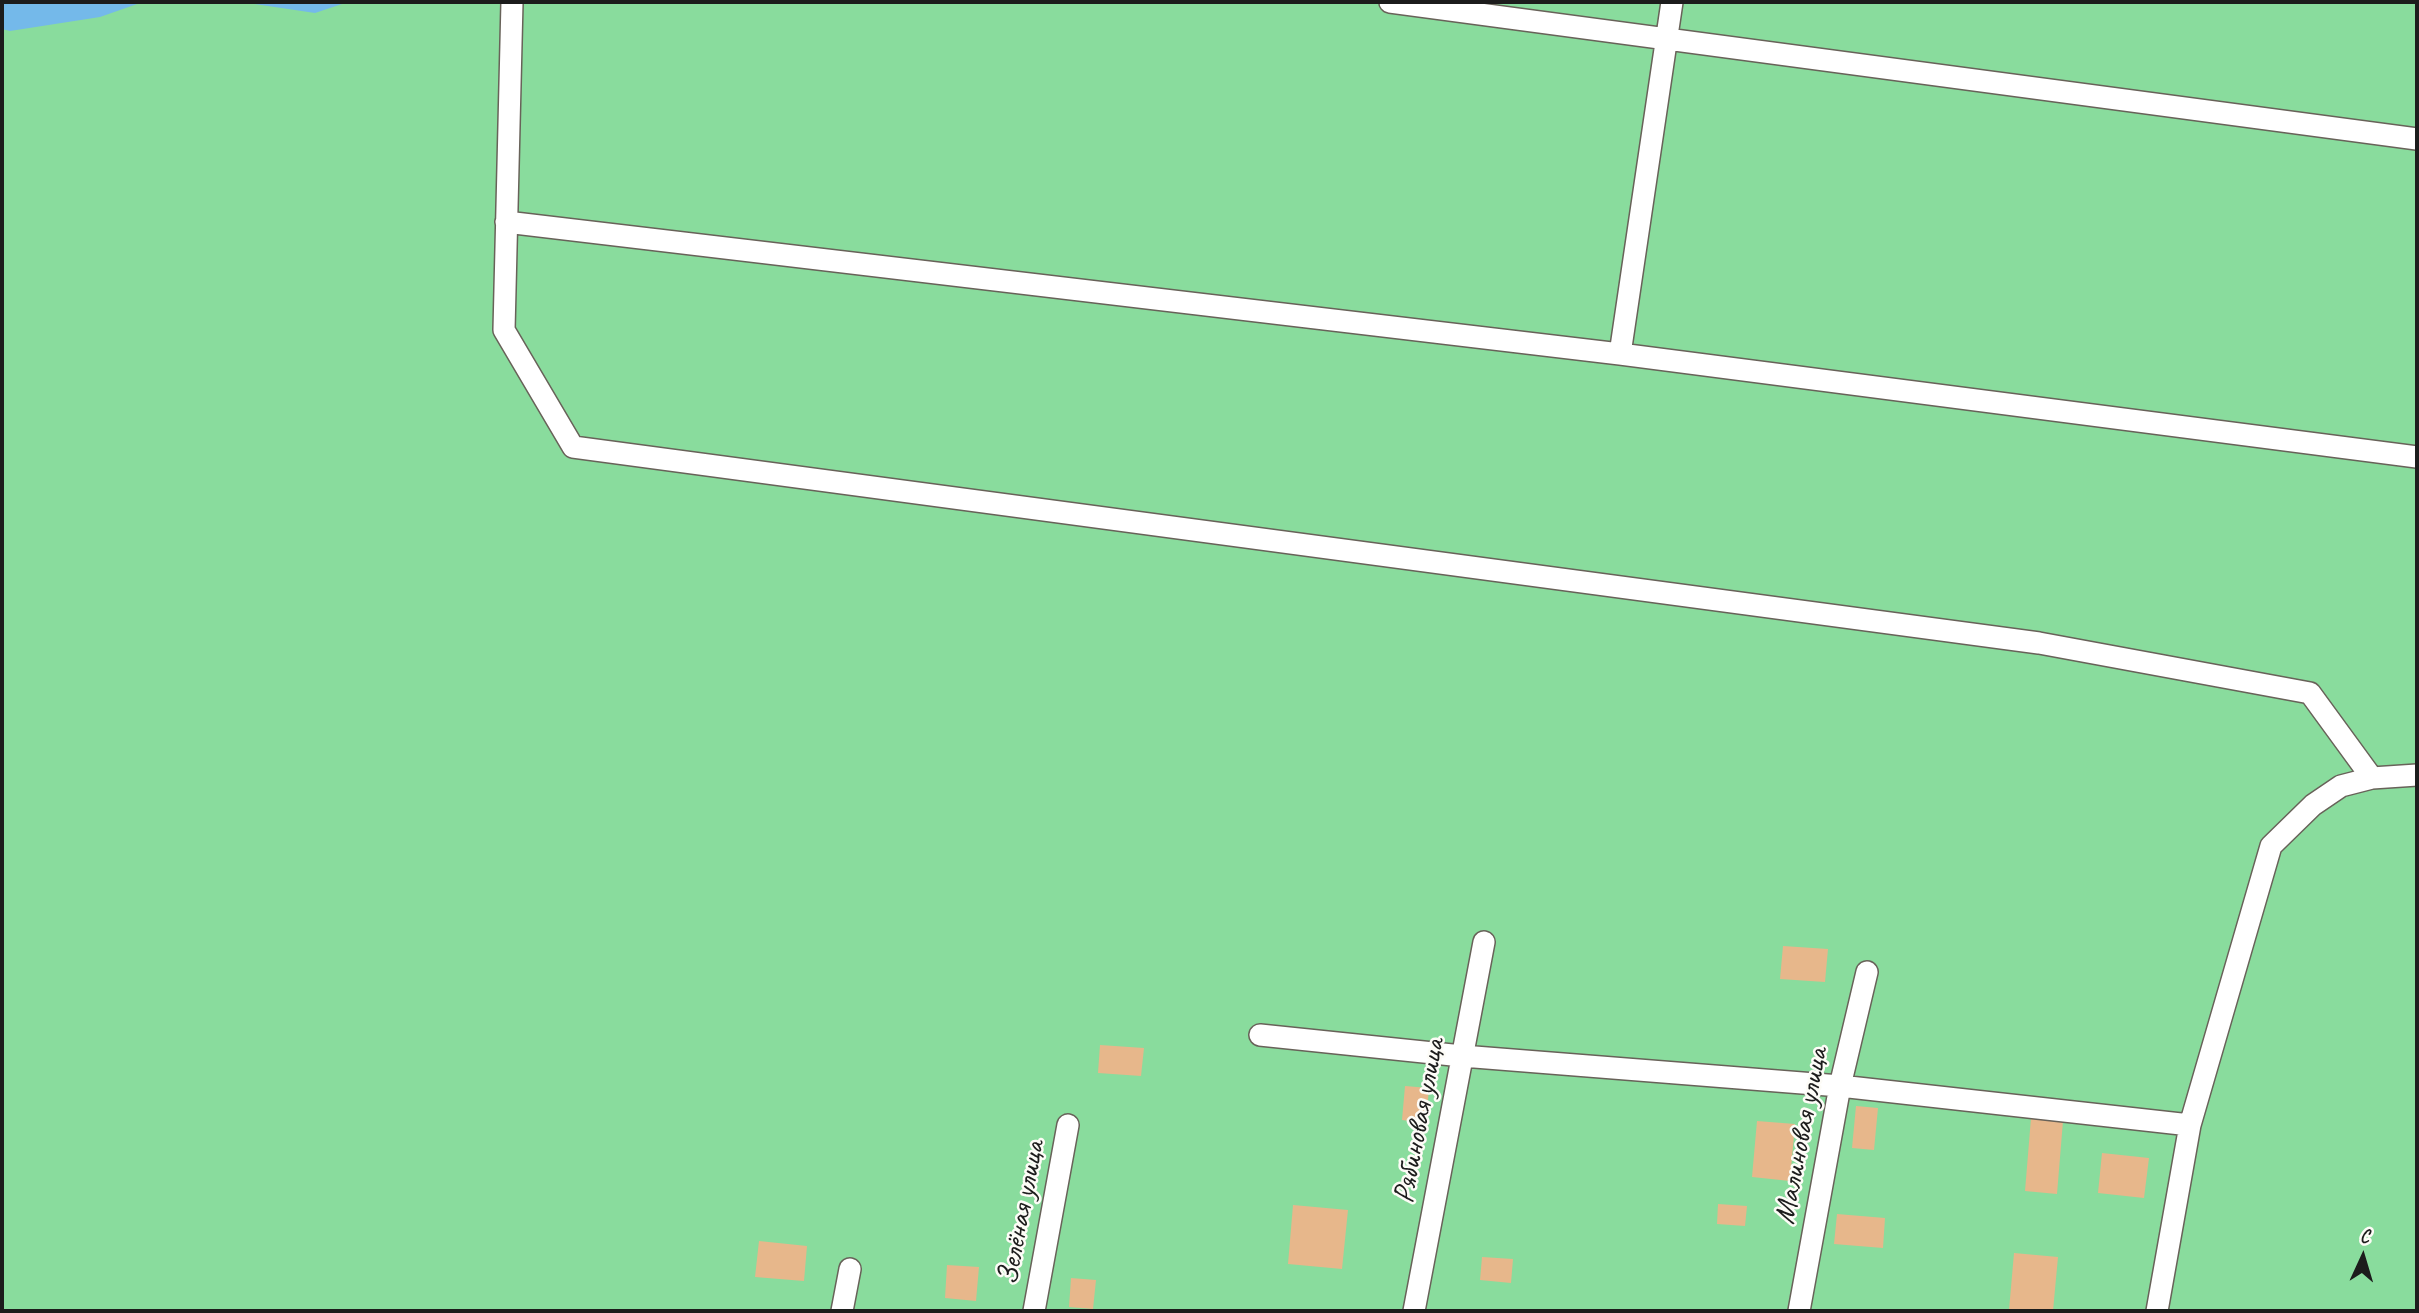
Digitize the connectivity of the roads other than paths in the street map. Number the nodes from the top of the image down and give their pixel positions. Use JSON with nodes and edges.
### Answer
{"nodes":[{"id":1,"x":512,"y":2,"type":"edge"},
{"id":2,"x":1390,"y":2,"type":"edge"},
{"id":3,"x":1672,"y":2,"type":"edge"},
{"id":4,"x":1669,"y":37,"type":"junction"},
{"id":5,"x":2417,"y":139,"type":"edge"},
{"id":6,"x":506,"y":222,"type":"junction"},
{"id":7,"x":1620,"y":354,"type":"junction"},
{"id":8,"x":2417,"y":457,"type":"edge"},
{"id":9,"x":2417,"y":775,"type":"edge"},
{"id":10,"x":2372,"y":778,"type":"junction"},
{"id":11,"x":1484,"y":942,"type":"dead end"},
{"id":12,"x":1867,"y":972,"type":"dead end"},
{"id":13,"x":1260,"y":1035,"type":"dead end"},
{"id":14,"x":1462,"y":1056,"type":"junction"},
{"id":15,"x":1840,"y":1086,"type":"junction"},
{"id":16,"x":1068,"y":1125,"type":"dead end"},
{"id":17,"x":2190,"y":1125,"type":"junction"},
{"id":18,"x":850,"y":1269,"type":"dead end"},
{"id":19,"x":842,"y":1311,"type":"edge"},
{"id":20,"x":1034,"y":1311,"type":"edge"},
{"id":21,"x":1414,"y":1311,"type":"edge"},
{"id":22,"x":1799,"y":1311,"type":"edge"},
{"id":23,"x":2157,"y":1311,"type":"edge"}],
"edges":[{"from":1,"to":6,"type":"lane"},
{"from":2,"to":4,"type":"lane"},
{"from":3,"to":4,"type":"lane"},
{"from":4,"to":5,"type":"lane"},
{"from":4,"to":7,"type":"lane"},
{"from":6,"to":7,"type":"lane"},
{"from":6,"to":10,"type":"lane"},
{"from":7,"to":8,"type":"lane"},
{"from":9,"to":10,"type":"lane"},
{"from":10,"to":17,"type":"lane"},
{"from":11,"to":14,"type":"lane","name":"Рябиновая улица"},
{"from":12,"to":15,"type":"lane","name":"Малиновая улица"},
{"from":13,"to":14,"type":"lane"},
{"from":14,"to":15,"type":"lane"},
{"from":14,"to":21,"type":"lane","name":"Рябиновая улица"},
{"from":15,"to":17,"type":"lane"},
{"from":15,"to":22,"type":"lane","name":"Малиновая улица"},
{"from":16,"to":20,"type":"lane","name":"Зелёная улица"},
{"from":17,"to":23,"type":"lane"},
{"from":18,"to":19,"type":"lane"}]}
